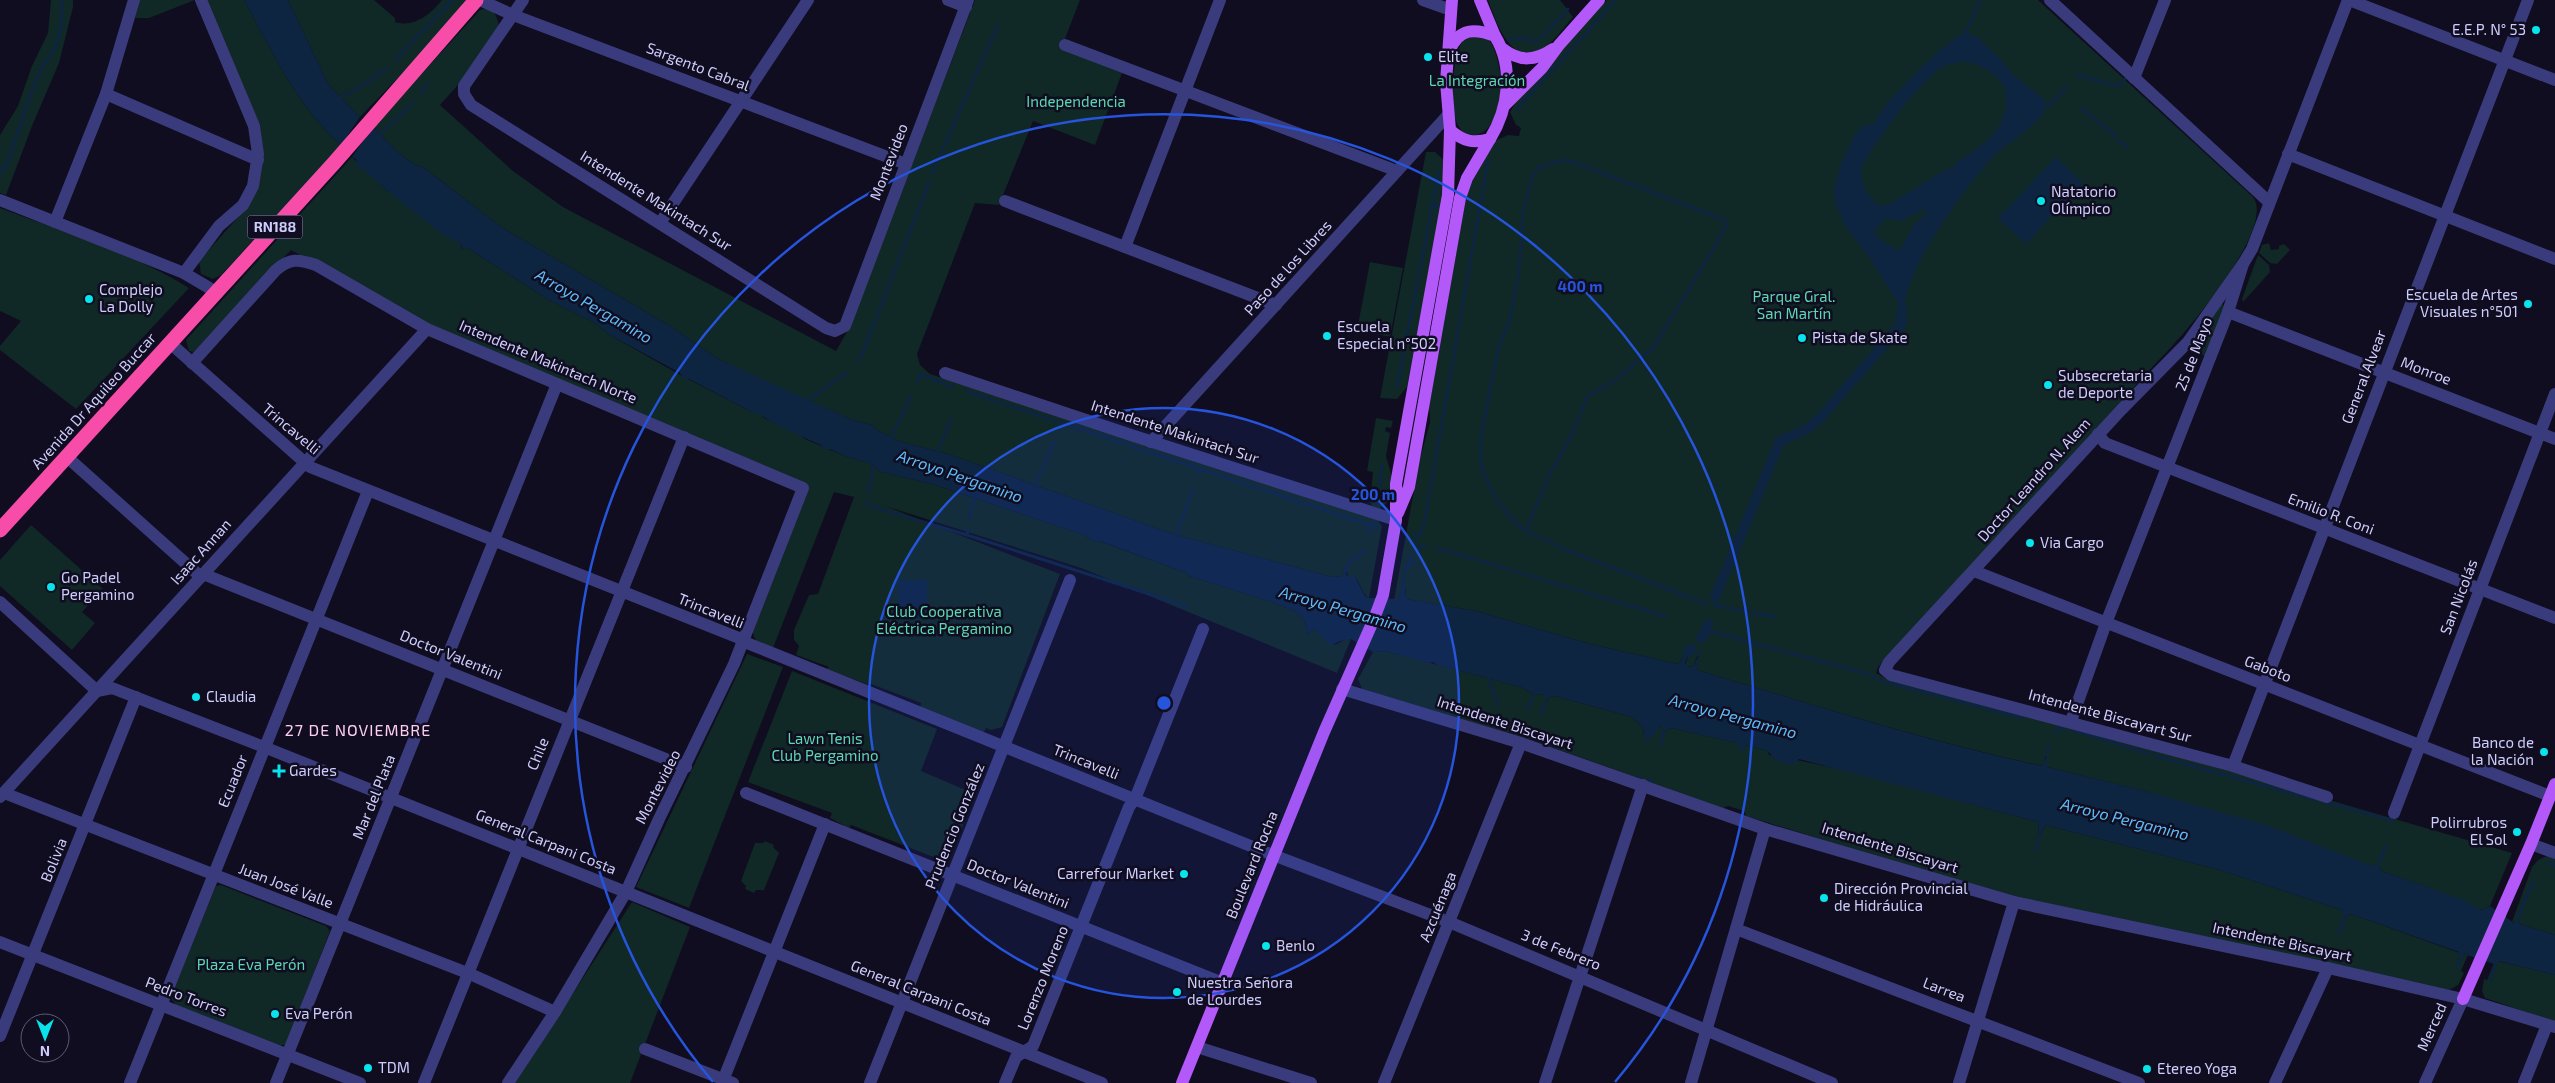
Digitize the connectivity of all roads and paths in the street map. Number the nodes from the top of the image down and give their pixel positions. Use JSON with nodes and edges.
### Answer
{"nodes":[{"id":1,"x":134,"y":0,"type":"edge"},
{"id":2,"x":202,"y":0,"type":"edge"},
{"id":3,"x":478,"y":0,"type":"edge"},
{"id":4,"x":523,"y":0,"type":"edge"},
{"id":5,"x":808,"y":0,"type":"edge"},
{"id":6,"x":948,"y":0,"type":"edge"},
{"id":7,"x":1220,"y":0,"type":"edge"},
{"id":8,"x":1423,"y":0,"type":"edge"},
{"id":9,"x":1480,"y":0,"type":"edge"},
{"id":10,"x":1599,"y":0,"type":"edge"},
{"id":11,"x":2050,"y":0,"type":"edge"},
{"id":12,"x":2165,"y":0,"type":"edge"},
{"id":13,"x":2349,"y":0,"type":"edge"},
{"id":14,"x":2528,"y":0,"type":"edge"},
{"id":15,"x":967,"y":3,"type":"edge"},
{"id":16,"x":1451,"y":5,"type":"edge"},
{"id":17,"x":512,"y":15,"type":"junction"},
{"id":18,"x":1494,"y":36,"type":"junction"},
{"id":19,"x":1065,"y":45,"type":"dead end"},
{"id":20,"x":1559,"y":45,"type":"junction"},
{"id":21,"x":1502,"y":49,"type":"junction"},
{"id":22,"x":1448,"y":57,"type":"junction"},
{"id":23,"x":2505,"y":61,"type":"junction"},
{"id":24,"x":2134,"y":78,"type":"junction"},
{"id":25,"x":2555,"y":80,"type":"edge"},
{"id":26,"x":1185,"y":90,"type":"junction"},
{"id":27,"x":106,"y":94,"type":"junction"},
{"id":28,"x":742,"y":101,"type":"junction"},
{"id":29,"x":1505,"y":105,"type":"junction"},
{"id":30,"x":1448,"y":115,"type":"junction"},
{"id":31,"x":1450,"y":130,"type":"junction"},
{"id":32,"x":1490,"y":138,"type":"junction"},
{"id":33,"x":2288,"y":154,"type":"junction"},
{"id":34,"x":258,"y":160,"type":"junction"},
{"id":35,"x":906,"y":164,"type":"junction"},
{"id":36,"x":1397,"y":171,"type":"junction"},
{"id":37,"x":0,"y":200,"type":"edge"},
{"id":38,"x":1005,"y":201,"type":"dead end"},
{"id":39,"x":2269,"y":202,"type":"junction"},
{"id":40,"x":2444,"y":216,"type":"junction"},
{"id":41,"x":55,"y":222,"type":"junction"},
{"id":42,"x":660,"y":223,"type":"junction"},
{"id":43,"x":1125,"y":247,"type":"junction"},
{"id":44,"x":2555,"y":259,"type":"edge"},
{"id":45,"x":2243,"y":264,"type":"junction"},
{"id":46,"x":184,"y":273,"type":"junction"},
{"id":47,"x":216,"y":292,"type":"junction"},
{"id":48,"x":1276,"y":305,"type":"junction"},
{"id":49,"x":2228,"y":312,"type":"junction"},
{"id":50,"x":427,"y":328,"type":"junction"},
{"id":51,"x":835,"y":330,"type":"joint"},
{"id":52,"x":170,"y":343,"type":"junction"},
{"id":53,"x":192,"y":363,"type":"junction"},
{"id":54,"x":2384,"y":372,"type":"junction"},
{"id":55,"x":944,"y":373,"type":"dead end"},
{"id":56,"x":557,"y":384,"type":"junction"},
{"id":57,"x":2555,"y":394,"type":"edge"},
{"id":58,"x":2540,"y":433,"type":"junction"},
{"id":59,"x":2098,"y":434,"type":"junction"},
{"id":60,"x":684,"y":437,"type":"junction"},
{"id":61,"x":2555,"y":439,"type":"edge"},
{"id":62,"x":1151,"y":442,"type":"junction"},
{"id":63,"x":67,"y":457,"type":"junction"},
{"id":64,"x":304,"y":464,"type":"junction"},
{"id":65,"x":2168,"y":467,"type":"junction"},
{"id":66,"x":803,"y":488,"type":"joint"},
{"id":67,"x":368,"y":491,"type":"junction"},
{"id":68,"x":1396,"y":520,"type":"junction"},
{"id":69,"x":2323,"y":528,"type":"junction"},
{"id":70,"x":0,"y":530,"type":"edge"},
{"id":71,"x":495,"y":542,"type":"junction"},
{"id":72,"x":1974,"y":571,"type":"junction"},
{"id":73,"x":202,"y":576,"type":"junction"},
{"id":74,"x":1070,"y":580,"type":"dead end"},
{"id":75,"x":2480,"y":589,"type":"junction"},
{"id":76,"x":622,"y":593,"type":"junction"},
{"id":77,"x":0,"y":602,"type":"edge"},
{"id":78,"x":2555,"y":618,"type":"edge"},
{"id":79,"x":316,"y":619,"type":"junction"},
{"id":80,"x":2106,"y":623,"type":"junction"},
{"id":81,"x":1203,"y":628,"type":"dead end"},
{"id":82,"x":742,"y":642,"type":"junction"},
{"id":83,"x":443,"y":669,"type":"junction"},
{"id":84,"x":1885,"y":670,"type":"joint"},
{"id":85,"x":2264,"y":685,"type":"junction"},
{"id":86,"x":1342,"y":689,"type":"junction"},
{"id":87,"x":97,"y":691,"type":"junction"},
{"id":88,"x":136,"y":696,"type":"junction"},
{"id":89,"x":570,"y":720,"type":"junction"},
{"id":90,"x":2071,"y":721,"type":"junction"},
{"id":91,"x":1520,"y":743,"type":"junction"},
{"id":92,"x":2419,"y":745,"type":"junction"},
{"id":93,"x":264,"y":746,"type":"junction"},
{"id":94,"x":1005,"y":746,"type":"junction"},
{"id":95,"x":2233,"y":766,"type":"junction"},
{"id":96,"x":686,"y":767,"type":"junction"},
{"id":97,"x":1643,"y":785,"type":"junction"},
{"id":98,"x":2553,"y":790,"type":"edge"},
{"id":99,"x":746,"y":793,"type":"dead end"},
{"id":100,"x":2,"y":795,"type":"edge"},
{"id":101,"x":2326,"y":797,"type":"dead end"},
{"id":102,"x":392,"y":798,"type":"junction"},
{"id":103,"x":1135,"y":799,"type":"junction"},
{"id":104,"x":2394,"y":812,"type":"dead end"},
{"id":105,"x":825,"y":824,"type":"junction"},
{"id":106,"x":86,"y":825,"type":"junction"},
{"id":107,"x":1766,"y":828,"type":"junction"},
{"id":108,"x":2531,"y":844,"type":"junction"},
{"id":109,"x":518,"y":848,"type":"junction"},
{"id":110,"x":2555,"y":853,"type":"edge"},
{"id":111,"x":1273,"y":855,"type":"junction"},
{"id":112,"x":214,"y":875,"type":"junction"},
{"id":113,"x":953,"y":875,"type":"junction"},
{"id":114,"x":626,"y":892,"type":"junction"},
{"id":115,"x":2014,"y":902,"type":"junction"},
{"id":116,"x":1449,"y":922,"type":"junction"},
{"id":117,"x":341,"y":925,"type":"junction"},
{"id":118,"x":1081,"y":927,"type":"junction"},
{"id":119,"x":1736,"y":928,"type":"junction"},
{"id":120,"x":0,"y":942,"type":"edge"},
{"id":121,"x":774,"y":952,"type":"junction"},
{"id":122,"x":32,"y":954,"type":"junction"},
{"id":123,"x":2328,"y":968,"type":"junction"},
{"id":124,"x":470,"y":974,"type":"junction"},
{"id":125,"x":1580,"y":976,"type":"junction"},
{"id":126,"x":1223,"y":983,"type":"junction"},
{"id":127,"x":2463,"y":999,"type":"junction"},
{"id":128,"x":903,"y":1003,"type":"junction"},
{"id":129,"x":162,"y":1005,"type":"junction"},
{"id":130,"x":555,"y":1012,"type":"junction"},
{"id":131,"x":1979,"y":1020,"type":"junction"},
{"id":132,"x":2551,"y":1026,"type":"edge"},
{"id":133,"x":1707,"y":1030,"type":"junction"},
{"id":134,"x":0,"y":1036,"type":"edge"},
{"id":135,"x":1197,"y":1047,"type":"junction"},
{"id":136,"x":644,"y":1049,"type":"dead end"},
{"id":137,"x":1024,"y":1052,"type":"junction"},
{"id":138,"x":288,"y":1054,"type":"junction"},
{"id":139,"x":726,"y":1082,"type":"edge"},
{"id":140,"x":130,"y":1083,"type":"edge"},
{"id":141,"x":276,"y":1083,"type":"edge"},
{"id":142,"x":360,"y":1083,"type":"edge"},
{"id":143,"x":424,"y":1083,"type":"edge"},
{"id":144,"x":508,"y":1083,"type":"edge"},
{"id":145,"x":870,"y":1083,"type":"edge"},
{"id":146,"x":1005,"y":1083,"type":"edge"},
{"id":147,"x":1102,"y":1083,"type":"edge"},
{"id":148,"x":1182,"y":1083,"type":"edge"},
{"id":149,"x":1311,"y":1083,"type":"edge"},
{"id":150,"x":1384,"y":1083,"type":"edge"},
{"id":151,"x":1545,"y":1083,"type":"edge"},
{"id":152,"x":1691,"y":1083,"type":"edge"},
{"id":153,"x":1832,"y":1083,"type":"edge"},
{"id":154,"x":1959,"y":1083,"type":"edge"},
{"id":155,"x":2139,"y":1083,"type":"edge"},
{"id":156,"x":2275,"y":1083,"type":"edge"},
{"id":157,"x":2425,"y":1083,"type":"edge"},
{"id":158,"x":2524,"y":1083,"type":"edge"}],
"edges":[{"from":1,"to":27,"type":"street"},
{"from":2,"to":34,"type":"street"},
{"from":3,"to":17,"type":"street","name":"Sargento Cabral"},
{"from":3,"to":47,"type":"highway","name":"Avenida Dr Aquileo Buccar","number":"RN188"},
{"from":4,"to":17,"type":"street"},
{"from":5,"to":28,"type":"street"},
{"from":6,"to":15,"type":"street"},
{"from":7,"to":26,"type":"street"},
{"from":8,"to":16,"type":"street"},
{"from":9,"to":18,"type":"main road"},
{"from":10,"to":20,"type":"main road"},
{"from":11,"to":24,"type":"street"},
{"from":12,"to":24,"type":"street"},
{"from":13,"to":23,"type":"street"},
{"from":13,"to":33,"type":"street","name":"25 de Mayo"},
{"from":14,"to":23,"type":"street","name":"General Alvear"},
{"from":15,"to":35,"type":"street","name":"Montevideo"},
{"from":16,"to":22,"type":"main road"},
{"from":17,"to":28,"type":"street","name":"Sargento Cabral"},
{"from":17,"to":42,"type":"street","name":"Intendente Makintach Sur"},
{"from":18,"to":21,"type":"main road"},
{"from":18,"to":22,"type":"main road"},
{"from":19,"to":26,"type":"street"},
{"from":20,"to":21,"type":"main road"},
{"from":20,"to":29,"type":"main road"},
{"from":21,"to":29,"type":"main road"},
{"from":22,"to":30,"type":"main road"},
{"from":23,"to":25,"type":"street"},
{"from":23,"to":40,"type":"street","name":"General Alvear"},
{"from":24,"to":39,"type":"street"},
{"from":26,"to":36,"type":"street"},
{"from":26,"to":43,"type":"street"},
{"from":27,"to":34,"type":"street"},
{"from":27,"to":41,"type":"street"},
{"from":28,"to":35,"type":"street","name":"Sargento Cabral"},
{"from":28,"to":42,"type":"street"},
{"from":29,"to":32,"type":"main road"},
{"from":30,"to":31,"type":"main road"},
{"from":30,"to":36,"type":"street","name":"Paso de los Libres"},
{"from":31,"to":32,"type":"main road"},
{"from":31,"to":68,"type":"main road"},
{"from":32,"to":68,"type":"main road"},
{"from":33,"to":39,"type":"street","name":"25 de Mayo"},
{"from":33,"to":40,"type":"street"},
{"from":34,"to":46,"type":"street"},
{"from":35,"to":51,"type":"street","name":"Montevideo"},
{"from":36,"to":48,"type":"street","name":"Paso de los Libres"},
{"from":37,"to":41,"type":"street"},
{"from":38,"to":43,"type":"street"},
{"from":39,"to":45,"type":"street","name":"25 de Mayo"},
{"from":40,"to":44,"type":"street"},
{"from":40,"to":54,"type":"street","name":"General Alvear"},
{"from":41,"to":46,"type":"street"},
{"from":42,"to":51,"type":"street","name":"Intendente Makintach Sur"},
{"from":43,"to":48,"type":"street"},
{"from":45,"to":49,"type":"street","name":"25 de Mayo"},
{"from":45,"to":59,"type":"street","name":"Doctor Leandro N. Alem"},
{"from":46,"to":47,"type":"street"},
{"from":47,"to":52,"type":"highway","name":"Avenida Dr Aquileo Buccar","number":"RN188"},
{"from":48,"to":62,"type":"street","name":"Paso de los Libres"},
{"from":49,"to":54,"type":"street","name":"Monroe"},
{"from":49,"to":65,"type":"street","name":"25 de Mayo"},
{"from":50,"to":53,"type":"street","name":"Intendente Makintach Norte"},
{"from":50,"to":56,"type":"street","name":"Intendente Makintach Norte"},
{"from":50,"to":64,"type":"street","name":"Isaac Annan"},
{"from":52,"to":53,"type":"street","name":"Trincavelli"},
{"from":52,"to":63,"type":"highway","name":"Avenida Dr Aquileo Buccar","number":"RN188"},
{"from":53,"to":64,"type":"street","name":"Trincavelli"},
{"from":54,"to":58,"type":"street","name":"Monroe"},
{"from":54,"to":69,"type":"street","name":"General Alvear"},
{"from":55,"to":62,"type":"street","name":"Intendente Makintach Sur"},
{"from":56,"to":60,"type":"street","name":"Intendente Makintach Norte"},
{"from":56,"to":71,"type":"street","name":"Mar del Plata"},
{"from":57,"to":58,"type":"street","name":"San Nicolás"},
{"from":58,"to":61,"type":"street","name":"Monroe"},
{"from":58,"to":75,"type":"street","name":"San Nicolás"},
{"from":59,"to":65,"type":"street","name":"Emilio R. Coni"},
{"from":59,"to":72,"type":"street","name":"Doctor Leandro N. Alem"},
{"from":60,"to":66,"type":"street","name":"Intendente Makintach Norte"},
{"from":60,"to":76,"type":"street","name":"Chile"},
{"from":62,"to":68,"type":"street","name":"Intendente Makintach Sur"},
{"from":63,"to":70,"type":"highway","name":"Avenida Dr Aquileo Buccar","number":"RN188"},
{"from":63,"to":73,"type":"street","name":"Doctor Valentini"},
{"from":64,"to":67,"type":"street","name":"Trincavelli"},
{"from":64,"to":73,"type":"street","name":"Isaac Annan"},
{"from":65,"to":69,"type":"street","name":"Emilio R. Coni"},
{"from":65,"to":80,"type":"street","name":"25 de Mayo"},
{"from":66,"to":82,"type":"street","name":"Montevideo"},
{"from":67,"to":71,"type":"street","name":"Trincavelli"},
{"from":67,"to":79,"type":"street","name":"Ecuador"},
{"from":68,"to":86,"type":"main road","name":"Boulevard Rocha"},
{"from":69,"to":75,"type":"street","name":"Emilio R. Coni"},
{"from":69,"to":85,"type":"street","name":"General Alvear"},
{"from":71,"to":76,"type":"street","name":"Trincavelli"},
{"from":71,"to":83,"type":"street","name":"Mar del Plata"},
{"from":72,"to":80,"type":"street","name":"Gaboto"},
{"from":72,"to":84,"type":"street","name":"Doctor Leandro N. Alem"},
{"from":73,"to":79,"type":"street","name":"Doctor Valentini"},
{"from":73,"to":87,"type":"street","name":"Isaac Annan"},
{"from":74,"to":94,"type":"street","name":"Prudencio González"},
{"from":75,"to":78,"type":"street","name":"Emilio R. Coni"},
{"from":75,"to":92,"type":"street","name":"San Nicolás"},
{"from":76,"to":82,"type":"street","name":"Trincavelli"},
{"from":76,"to":89,"type":"street","name":"Chile"},
{"from":77,"to":87,"type":"street"},
{"from":79,"to":83,"type":"street","name":"Doctor Valentini"},
{"from":79,"to":93,"type":"street","name":"Ecuador"},
{"from":80,"to":85,"type":"street","name":"Gaboto"},
{"from":80,"to":90,"type":"street","name":"25 de Mayo"},
{"from":81,"to":103,"type":"street","name":"Lorenzo Moreno"},
{"from":82,"to":94,"type":"street","name":"Trincavelli"},
{"from":82,"to":96,"type":"street","name":"Montevideo"},
{"from":83,"to":89,"type":"street","name":"Doctor Valentini"},
{"from":83,"to":102,"type":"street","name":"Mar del Plata"},
{"from":84,"to":90,"type":"street","name":"Intendente Biscayart Sur"},
{"from":85,"to":92,"type":"street","name":"Gaboto"},
{"from":85,"to":95,"type":"street","name":"General Alvear"},
{"from":86,"to":91,"type":"street","name":"Intendente Biscayart"},
{"from":86,"to":111,"type":"main road","name":"Boulevard Rocha"},
{"from":87,"to":88,"type":"street","name":"General Carpani Costa"},
{"from":87,"to":100,"type":"street","name":"Isaac Annan"},
{"from":88,"to":93,"type":"street","name":"General Carpani Costa"},
{"from":88,"to":106,"type":"street","name":"Bolivia"},
{"from":89,"to":96,"type":"street","name":"Doctor Valentini"},
{"from":89,"to":109,"type":"street","name":"Chile"},
{"from":90,"to":95,"type":"street","name":"Intendente Biscayart Sur"},
{"from":91,"to":97,"type":"street","name":"Intendente Biscayart"},
{"from":91,"to":116,"type":"street","name":"Azcuénaga"},
{"from":92,"to":98,"type":"street","name":"Gaboto"},
{"from":92,"to":104,"type":"street","name":"San Nicolás"},
{"from":93,"to":102,"type":"street","name":"General Carpani Costa"},
{"from":93,"to":112,"type":"street","name":"Ecuador"},
{"from":94,"to":103,"type":"street","name":"Trincavelli"},
{"from":94,"to":113,"type":"street","name":"Prudencio González"},
{"from":95,"to":101,"type":"street","name":"Intendente Biscayart Sur"},
{"from":96,"to":114,"type":"street","name":"Montevideo"},
{"from":97,"to":107,"type":"street","name":"Intendente Biscayart"},
{"from":97,"to":125,"type":"street"},
{"from":98,"to":108,"type":"main road","name":"Merced"},
{"from":99,"to":105,"type":"street","name":"Doctor Valentini"},
{"from":100,"to":106,"type":"street","name":"Juan José Valle"},
{"from":102,"to":109,"type":"street","name":"General Carpani Costa"},
{"from":102,"to":117,"type":"street","name":"Mar del Plata"},
{"from":103,"to":111,"type":"street","name":"Trincavelli"},
{"from":103,"to":118,"type":"street","name":"Lorenzo Moreno"},
{"from":105,"to":113,"type":"street","name":"Doctor Valentini"},
{"from":105,"to":121,"type":"street"},
{"from":106,"to":112,"type":"street","name":"Juan José Valle"},
{"from":106,"to":122,"type":"street","name":"Bolivia"},
{"from":107,"to":115,"type":"street","name":"Intendente Biscayart"},
{"from":107,"to":119,"type":"street"},
{"from":108,"to":110,"type":"street"},
{"from":108,"to":127,"type":"main road","name":"Merced"},
{"from":109,"to":114,"type":"street","name":"General Carpani Costa"},
{"from":109,"to":124,"type":"street","name":"Chile"},
{"from":111,"to":116,"type":"street","name":"3 de Febrero"},
{"from":111,"to":126,"type":"main road","name":"Boulevard Rocha"},
{"from":112,"to":117,"type":"street","name":"Juan José Valle"},
{"from":112,"to":129,"type":"street","name":"Ecuador"},
{"from":113,"to":118,"type":"street","name":"Doctor Valentini"},
{"from":113,"to":128,"type":"street","name":"Prudencio González"},
{"from":114,"to":121,"type":"street","name":"General Carpani Costa"},
{"from":114,"to":130,"type":"street","name":"Montevideo"},
{"from":115,"to":123,"type":"street","name":"Intendente Biscayart"},
{"from":115,"to":131,"type":"street"},
{"from":116,"to":125,"type":"street","name":"3 de Febrero"},
{"from":116,"to":150,"type":"street","name":"Azcuénaga"},
{"from":117,"to":124,"type":"street","name":"Juan José Valle"},
{"from":117,"to":138,"type":"street","name":"Mar del Plata"},
{"from":118,"to":126,"type":"street","name":"Doctor Valentini"},
{"from":118,"to":137,"type":"street","name":"Lorenzo Moreno"},
{"from":119,"to":131,"type":"street","name":"Larrea"},
{"from":119,"to":133,"type":"street"},
{"from":120,"to":122,"type":"street","name":"Pedro Torres"},
{"from":121,"to":128,"type":"street","name":"General Carpani Costa"},
{"from":121,"to":139,"type":"street"},
{"from":122,"to":129,"type":"street","name":"Pedro Torres"},
{"from":122,"to":134,"type":"street","name":"Bolivia"},
{"from":123,"to":127,"type":"street","name":"Intendente Biscayart"},
{"from":123,"to":156,"type":"street"},
{"from":124,"to":130,"type":"street","name":"Juan José Valle"},
{"from":124,"to":143,"type":"street","name":"Chile"},
{"from":125,"to":133,"type":"street","name":"3 de Febrero"},
{"from":125,"to":151,"type":"street"},
{"from":126,"to":135,"type":"main road","name":"Boulevard Rocha"},
{"from":127,"to":132,"type":"street","name":"Intendente Biscayart"},
{"from":127,"to":157,"type":"street","name":"Merced"},
{"from":128,"to":137,"type":"street","name":"General Carpani Costa"},
{"from":128,"to":145,"type":"street","name":"Prudencio González"},
{"from":129,"to":138,"type":"street","name":"Pedro Torres"},
{"from":129,"to":140,"type":"street","name":"Ecuador"},
{"from":130,"to":144,"type":"street","name":"Montevideo"},
{"from":131,"to":154,"type":"street"},
{"from":131,"to":155,"type":"street","name":"Larrea"},
{"from":132,"to":158,"type":"street"},
{"from":133,"to":152,"type":"street"},
{"from":133,"to":153,"type":"street","name":"3 de Febrero"},
{"from":135,"to":148,"type":"main road","name":"Boulevard Rocha"},
{"from":135,"to":149,"type":"street"},
{"from":136,"to":139,"type":"street"},
{"from":137,"to":146,"type":"street","name":"Lorenzo Moreno"},
{"from":137,"to":147,"type":"street","name":"General Carpani Costa"},
{"from":138,"to":141,"type":"street","name":"Mar del Plata"},
{"from":138,"to":142,"type":"street","name":"Pedro Torres"}]}
